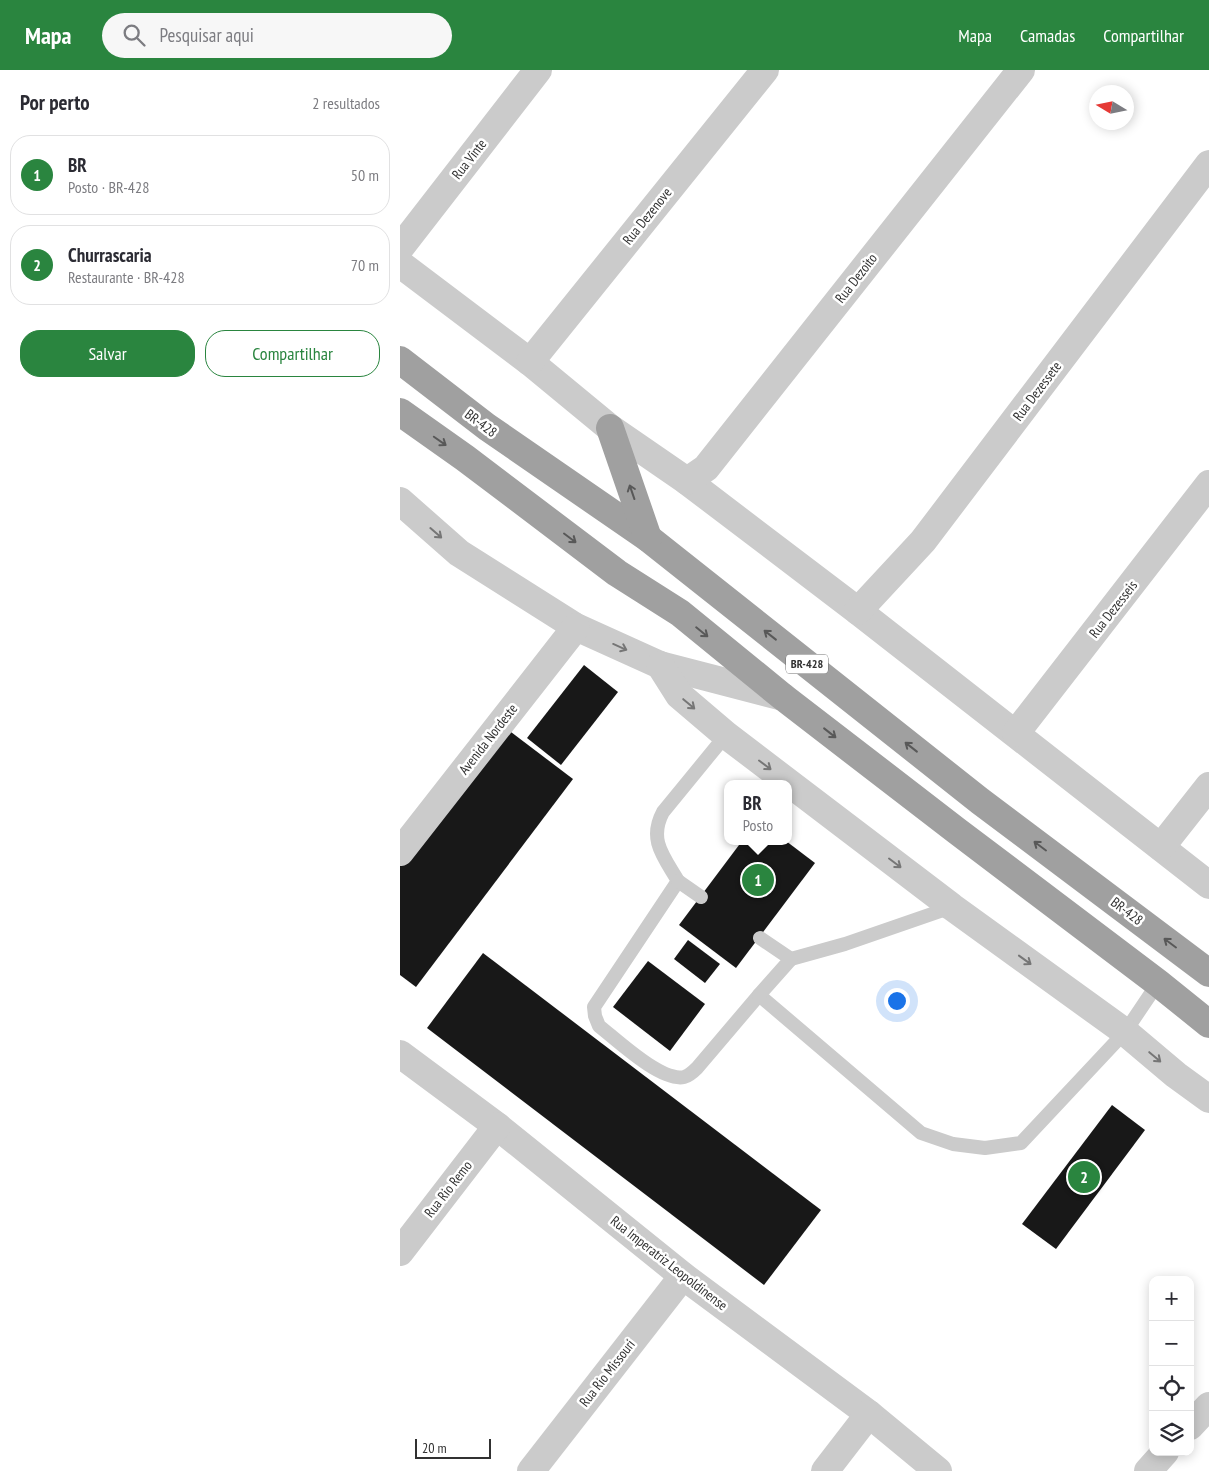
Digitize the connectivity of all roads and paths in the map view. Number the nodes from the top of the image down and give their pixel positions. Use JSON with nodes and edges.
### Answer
{"nodes":[{"id":1,"x":538,"y":70,"type":"edge"},
{"id":2,"x":765,"y":70,"type":"edge"},
{"id":3,"x":1021,"y":70,"type":"edge"},
{"id":4,"x":1209,"y":164,"type":"edge"},
{"id":5,"x":400,"y":248,"type":"edge"},
{"id":6,"x":400,"y":264,"type":"edge"},
{"id":7,"x":400,"y":360,"type":"edge"},
{"id":8,"x":530,"y":362,"type":"junction"},
{"id":9,"x":400,"y":412,"type":"edge"},
{"id":10,"x":610,"y":428,"type":"junction"},
{"id":11,"x":688,"y":482,"type":"junction"},
{"id":12,"x":1209,"y":484,"type":"edge"},
{"id":13,"x":400,"y":501,"type":"edge"},
{"id":14,"x":648,"y":538,"type":"junction"},
{"id":15,"x":858,"y":611,"type":"junction"},
{"id":16,"x":576,"y":627,"type":"junction"},
{"id":17,"x":660,"y":665,"type":"junction"},
{"id":18,"x":783,"y":697,"type":"junction"},
{"id":19,"x":1016,"y":733,"type":"junction"},
{"id":20,"x":726,"y":735,"type":"junction"},
{"id":21,"x":785,"y":780,"type":"edge"},
{"id":22,"x":792,"y":785,"type":"edge"},
{"id":23,"x":1209,"y":786,"type":"edge"},
{"id":24,"x":1161,"y":847,"type":"junction"},
{"id":25,"x":400,"y":852,"type":"edge"},
{"id":26,"x":678,"y":881,"type":"junction"},
{"id":27,"x":1209,"y":885,"type":"edge"},
{"id":28,"x":700,"y":897,"type":"dead end"},
{"id":29,"x":952,"y":907,"type":"junction"},
{"id":30,"x":760,"y":938,"type":"dead end"},
{"id":31,"x":791,"y":958,"type":"junction"},
{"id":32,"x":1209,"y":973,"type":"edge"},
{"id":33,"x":1158,"y":982,"type":"junction"},
{"id":34,"x":758,"y":995,"type":"junction"},
{"id":35,"x":1209,"y":1024,"type":"edge"},
{"id":36,"x":1125,"y":1032,"type":"junction"},
{"id":37,"x":400,"y":1054,"type":"edge"},
{"id":38,"x":1209,"y":1099,"type":"edge"},
{"id":39,"x":497,"y":1126,"type":"junction"},
{"id":40,"x":400,"y":1252,"type":"edge"},
{"id":41,"x":682,"y":1276,"type":"junction"},
{"id":42,"x":1209,"y":1406,"type":"edge"},
{"id":43,"x":869,"y":1414,"type":"junction"},
{"id":44,"x":1194,"y":1422,"type":"edge"},
{"id":45,"x":1161,"y":1456,"type":"edge"},
{"id":46,"x":532,"y":1471,"type":"edge"},
{"id":47,"x":825,"y":1471,"type":"edge"},
{"id":48,"x":938,"y":1471,"type":"edge"},
{"id":49,"x":1148,"y":1471,"type":"edge"}],
"edges":[{"from":1,"to":5,"type":"street","name":"Rua Vinte"},
{"from":2,"to":8,"type":"street","name":"Rua Dezenove"},
{"from":3,"to":11,"type":"street","name":"Rua Dezoito"},
{"from":4,"to":15,"type":"street","name":"Rua Dezessete"},
{"from":6,"to":8,"type":"street"},
{"from":7,"to":14,"type":"highway","name":"BR-428","number":"BR-428"},
{"from":8,"to":10,"type":"street"},
{"from":9,"to":18,"type":"highway","name":"BR-428","number":"BR-428","one_way":true},
{"from":10,"to":11,"type":"street"},
{"from":14,"to":10,"type":"highway","one_way":true},
{"from":11,"to":15,"type":"street"},
{"from":12,"to":19,"type":"street","name":"Rua Dezesseis"},
{"from":13,"to":16,"type":"street","one_way":true},
{"from":32,"to":14,"type":"highway","name":"BR-428","number":"BR-428","one_way":true},
{"from":15,"to":19,"type":"street"},
{"from":16,"to":17,"type":"street","one_way":true},
{"from":16,"to":25,"type":"street","name":"Avenida Nordeste"},
{"from":17,"to":18,"type":"street"},
{"from":17,"to":20,"type":"street","one_way":true},
{"from":18,"to":33,"type":"highway","name":"BR-428","number":"BR-428","one_way":true},
{"from":19,"to":24,"type":"street"},
{"from":20,"to":21,"type":"street","one_way":true},
{"from":20,"to":26,"type":"lane"},
{"from":22,"to":29,"type":"street","one_way":true},
{"from":23,"to":24,"type":"street"},
{"from":24,"to":27,"type":"street"},
{"from":26,"to":28,"type":"lane"},
{"from":26,"to":34,"type":"lane"},
{"from":29,"to":31,"type":"lane"},
{"from":29,"to":36,"type":"street","one_way":true},
{"from":30,"to":31,"type":"lane"},
{"from":31,"to":34,"type":"lane"},
{"from":33,"to":35,"type":"highway","name":"BR-428","number":"BR-428"},
{"from":33,"to":36,"type":"lane"},
{"from":34,"to":36,"type":"lane"},
{"from":36,"to":38,"type":"street","one_way":true},
{"from":37,"to":39,"type":"street","name":"Rua Imperatriz Leopoldinense"},
{"from":39,"to":40,"type":"street","name":"Rua Rio Remo"},
{"from":39,"to":41,"type":"street","name":"Rua Imperatriz Leopoldinense"},
{"from":41,"to":43,"type":"street","name":"Rua Imperatriz Leopoldinense"},
{"from":41,"to":46,"type":"street","name":"Rua Rio Missouri"},
{"from":42,"to":44,"type":"street"},
{"from":43,"to":47,"type":"street"},
{"from":43,"to":48,"type":"street","name":"Rua Imperatriz Leopoldinense"},
{"from":45,"to":49,"type":"street"}]}
